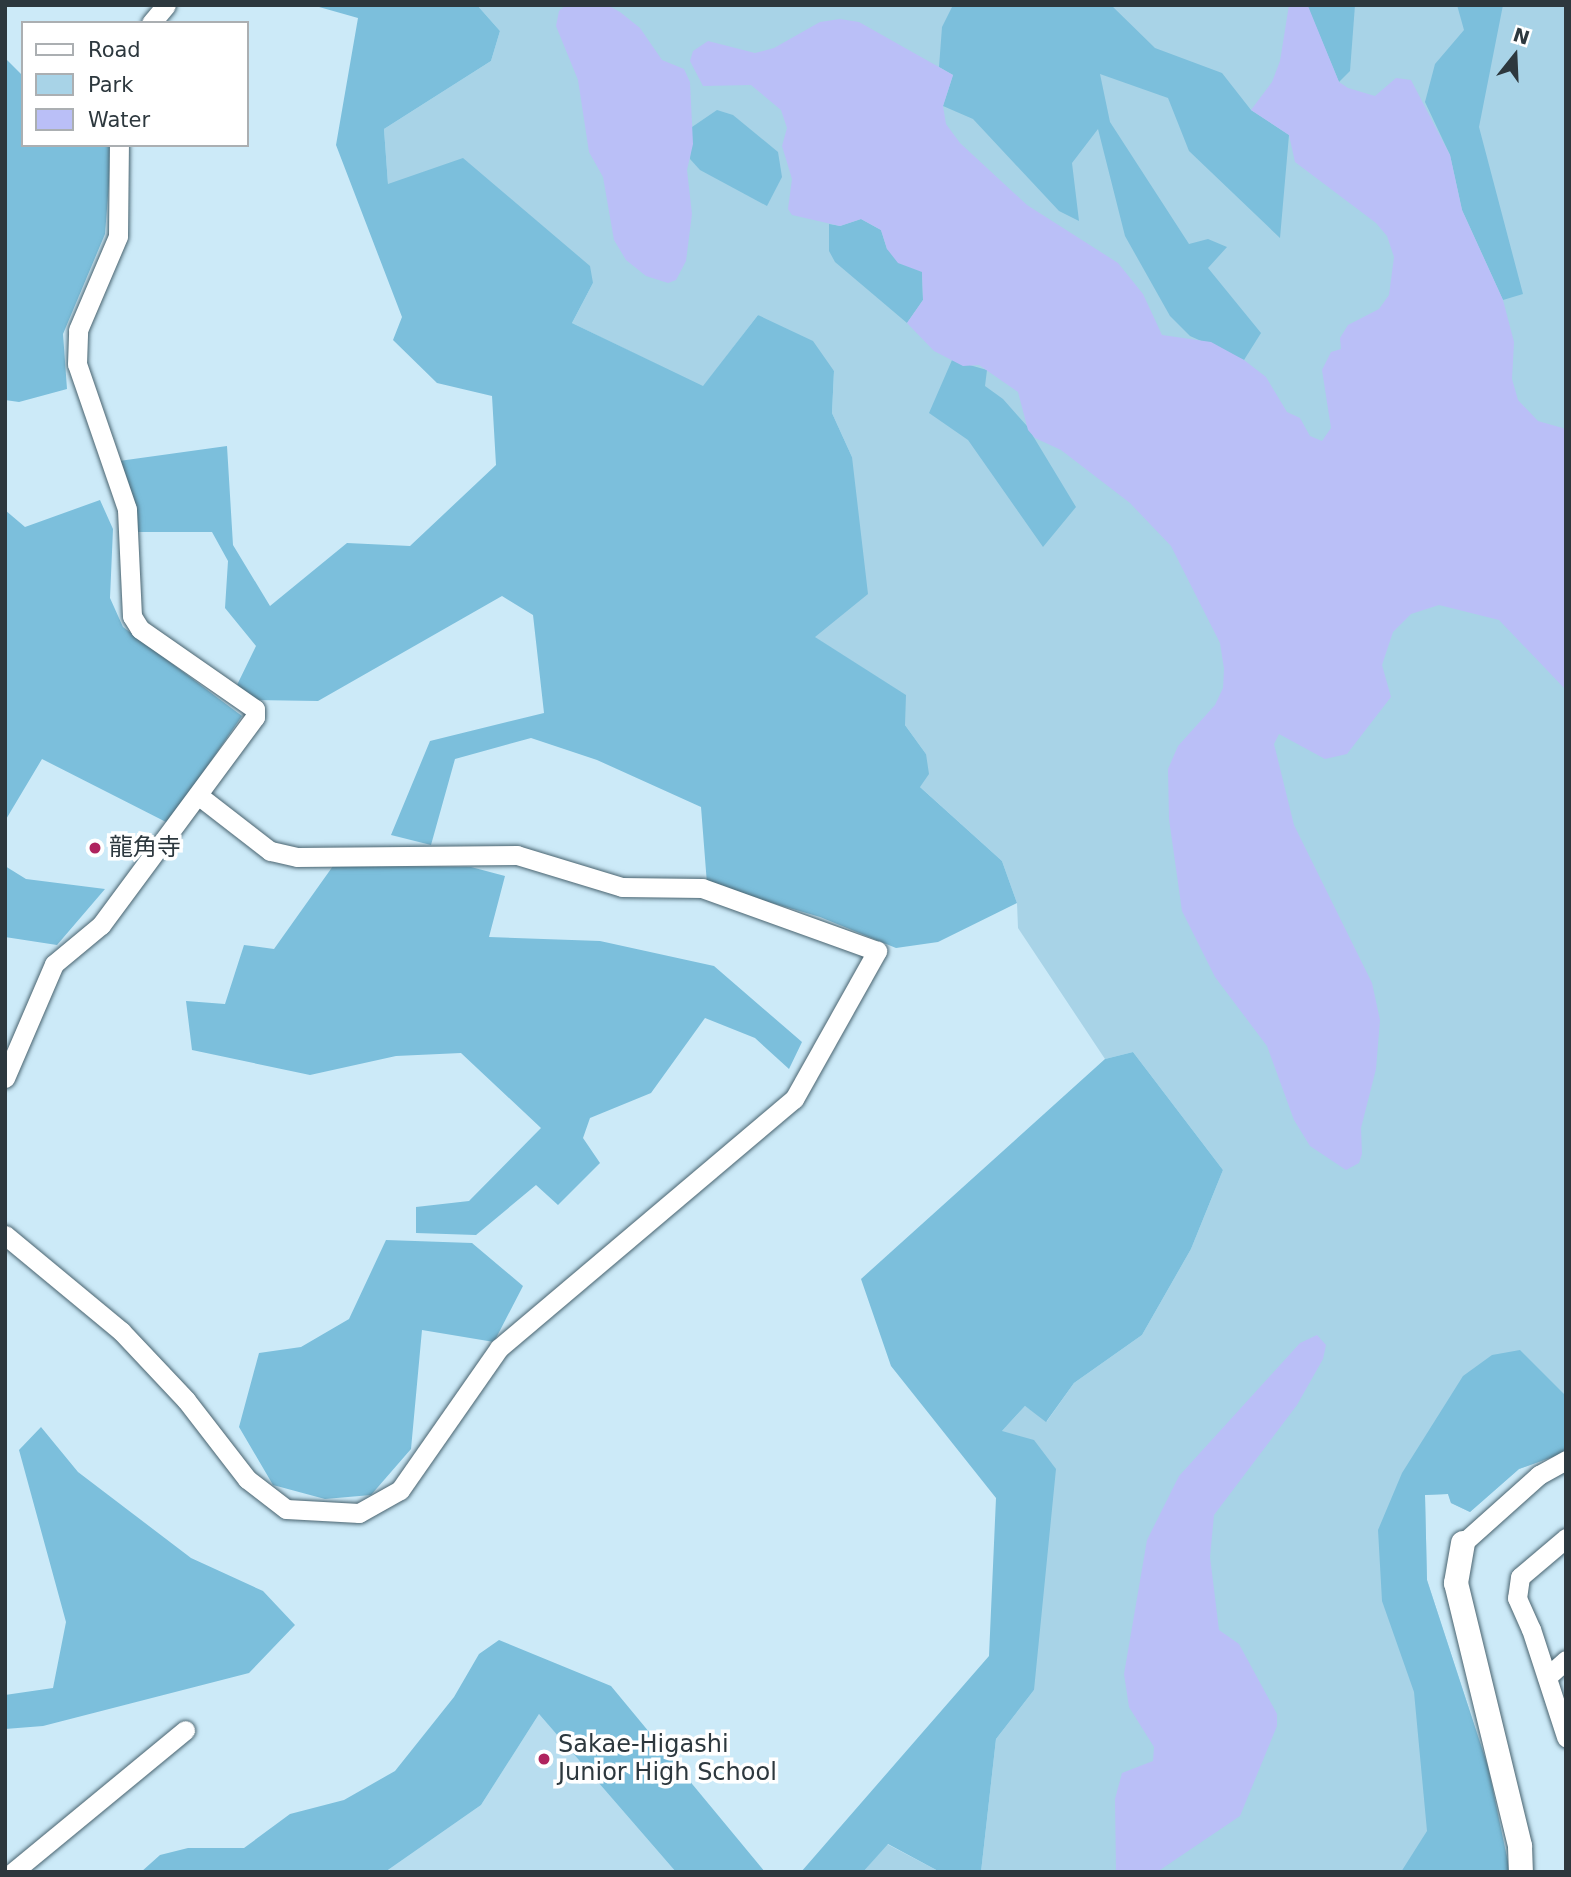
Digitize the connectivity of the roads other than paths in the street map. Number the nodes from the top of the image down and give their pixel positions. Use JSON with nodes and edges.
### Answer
{"nodes":[{"id":1,"x":166,"y":5,"type":"edge"},
{"id":2,"x":153,"y":21,"type":"edge"},
{"id":3,"x":119,"y":147,"type":"edge"},
{"id":4,"x":199,"y":796,"type":"junction"},
{"id":5,"x":5,"y":1078,"type":"edge"},
{"id":6,"x":5,"y":1235,"type":"edge"},
{"id":7,"x":1566,"y":1460,"type":"edge"},
{"id":8,"x":1566,"y":1538,"type":"edge"},
{"id":9,"x":1463,"y":1544,"type":"joint"},
{"id":10,"x":1566,"y":1660,"type":"edge"},
{"id":11,"x":1547,"y":1677,"type":"junction"},
{"id":12,"x":185,"y":1730,"type":"dead end"},
{"id":13,"x":1566,"y":1737,"type":"edge"},
{"id":14,"x":13,"y":1872,"type":"edge"},
{"id":15,"x":1521,"y":1872,"type":"edge"}],
"edges":[{"from":1,"to":2,"type":"street"},
{"from":3,"to":4,"type":"street"},
{"from":4,"to":5,"type":"street"},
{"from":4,"to":6,"type":"street"},
{"from":7,"to":9,"type":"street"},
{"from":8,"to":11,"type":"street"},
{"from":9,"to":15,"type":"street"},
{"from":10,"to":11,"type":"street"},
{"from":11,"to":13,"type":"street"},
{"from":12,"to":14,"type":"street"}]}
